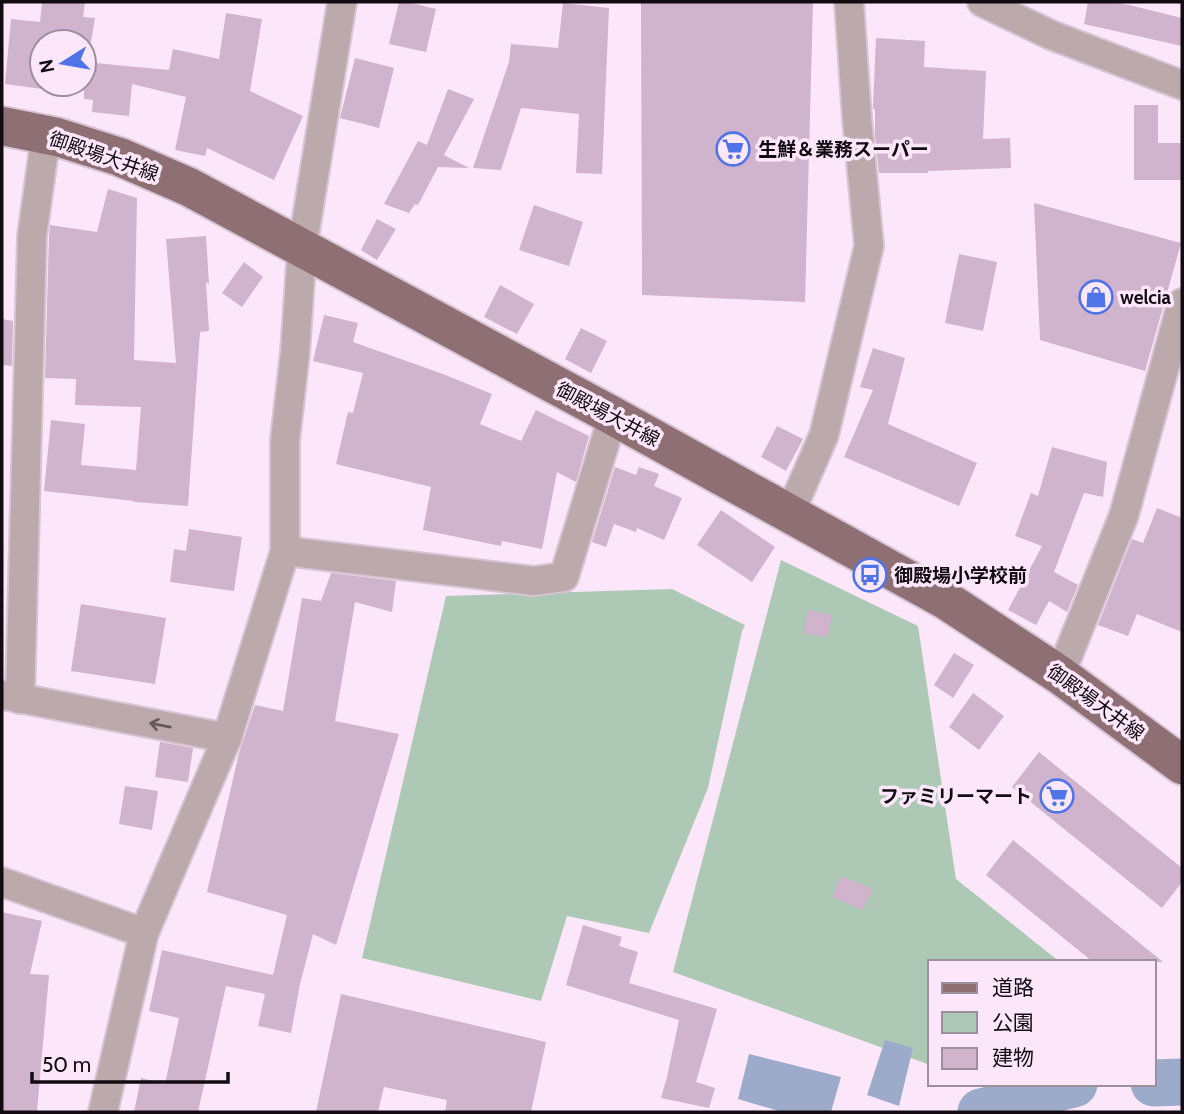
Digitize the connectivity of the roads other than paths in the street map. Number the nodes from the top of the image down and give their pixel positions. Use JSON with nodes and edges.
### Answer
{"nodes":[{"id":1,"x":342,"y":2,"type":"edge"},
{"id":2,"x":849,"y":2,"type":"edge"},
{"id":3,"x":994,"y":4,"type":"edge"},
{"id":4,"x":1182,"y":85,"type":"edge"},
{"id":5,"x":2,"y":126,"type":"edge"},
{"id":6,"x":46,"y":135,"type":"junction"},
{"id":7,"x":302,"y":249,"type":"junction"},
{"id":8,"x":1182,"y":303,"type":"edge"},
{"id":9,"x":14,"y":385,"type":"edge"},
{"id":10,"x":613,"y":416,"type":"junction"},
{"id":11,"x":790,"y":513,"type":"junction"},
{"id":12,"x":285,"y":551,"type":"junction"},
{"id":13,"x":1060,"y":675,"type":"junction"},
{"id":14,"x":11,"y":697,"type":"edge"},
{"id":15,"x":227,"y":738,"type":"junction"},
{"id":16,"x":1182,"y":765,"type":"edge"},
{"id":17,"x":2,"y":881,"type":"edge"},
{"id":18,"x":144,"y":933,"type":"junction"},
{"id":19,"x":103,"y":1112,"type":"edge"}],
"edges":[{"from":1,"to":7,"type":"street"},
{"from":2,"to":11,"type":"street"},
{"from":3,"to":4,"type":"street"},
{"from":5,"to":6,"type":"main road","name":"御殿場大井線"},
{"from":6,"to":7,"type":"main road","name":"御殿場大井線"},
{"from":6,"to":9,"type":"street"},
{"from":7,"to":10,"type":"main road","name":"御殿場大井線"},
{"from":7,"to":12,"type":"street"},
{"from":8,"to":13,"type":"street"},
{"from":9,"to":14,"type":"street"},
{"from":10,"to":11,"type":"main road","name":"御殿場大井線"},
{"from":10,"to":12,"type":"street"},
{"from":11,"to":13,"type":"main road","name":"御殿場大井線"},
{"from":12,"to":15,"type":"street"},
{"from":13,"to":16,"type":"main road","name":"御殿場大井線"},
{"from":15,"to":14,"type":"street","one_way":true},
{"from":15,"to":18,"type":"street"},
{"from":17,"to":18,"type":"street"},
{"from":18,"to":19,"type":"street"}]}
